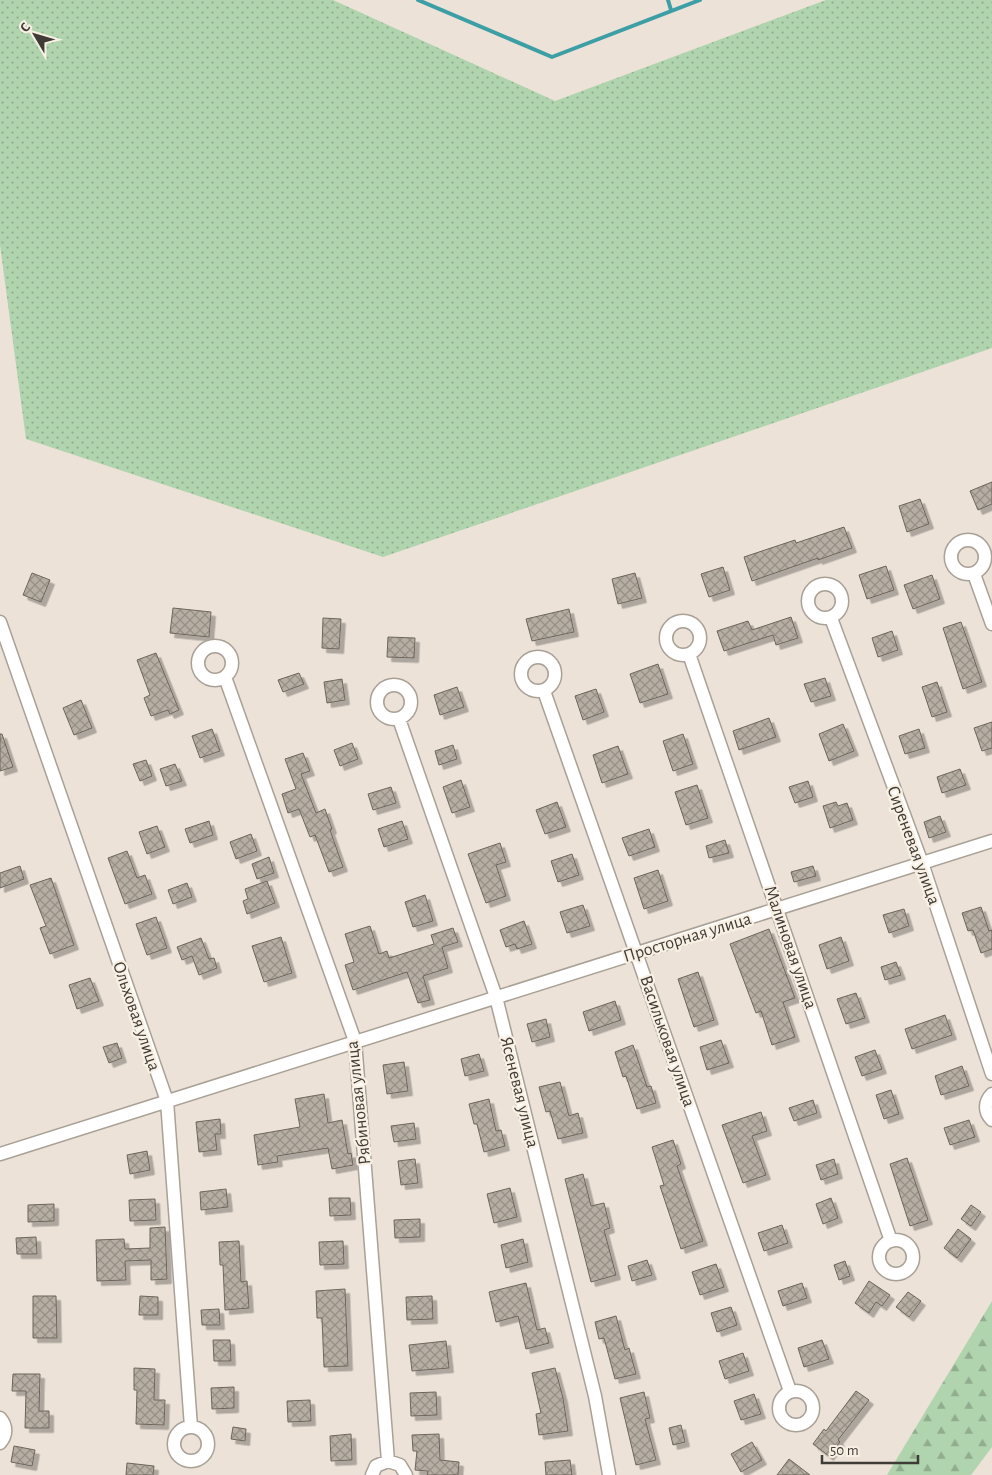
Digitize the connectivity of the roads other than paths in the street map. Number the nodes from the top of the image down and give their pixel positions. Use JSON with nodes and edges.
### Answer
{"nodes":[{"id":1,"x":974,"y":574,"type":"dead end"},
{"id":2,"x":831,"y":618,"type":"dead end"},
{"id":3,"x":0,"y":622,"type":"edge"},
{"id":4,"x":992,"y":624,"type":"edge"},
{"id":5,"x":689,"y":654,"type":"dead end"},
{"id":6,"x":225,"y":677,"type":"dead end"},
{"id":7,"x":544,"y":691,"type":"dead end"},
{"id":8,"x":399,"y":719,"type":"dead end"},
{"id":9,"x":992,"y":842,"type":"edge"},
{"id":10,"x":922,"y":863,"type":"junction"},
{"id":11,"x":778,"y":909,"type":"junction"},
{"id":12,"x":637,"y":953,"type":"junction"},
{"id":13,"x":496,"y":997,"type":"junction"},
{"id":14,"x":355,"y":1041,"type":"junction"},
{"id":15,"x":992,"y":1074,"type":"edge"},
{"id":16,"x":992,"y":1094,"type":"edge"},
{"id":17,"x":167,"y":1101,"type":"junction"},
{"id":18,"x":992,"y":1120,"type":"edge"},
{"id":19,"x":0,"y":1154,"type":"edge"},
{"id":20,"x":891,"y":1241,"type":"dead end"},
{"id":21,"x":790,"y":1391,"type":"dead end"},
{"id":22,"x":0,"y":1418,"type":"edge"},
{"id":23,"x":190,"y":1427,"type":"dead end"},
{"id":24,"x":0,"y":1443,"type":"edge"},
{"id":25,"x":388,"y":1461,"type":"junction"},
{"id":26,"x":372,"y":1475,"type":"edge"},
{"id":27,"x":406,"y":1475,"type":"edge"},
{"id":28,"x":612,"y":1475,"type":"edge"}],
"edges":[{"from":1,"to":4,"type":"street"},
{"from":2,"to":10,"type":"street","name":"Сиреневая улица"},
{"from":3,"to":17,"type":"street","name":"Ольховая улица"},
{"from":5,"to":11,"type":"street","name":"Малиновая улица"},
{"from":6,"to":14,"type":"street","name":"Рябиновая улица"},
{"from":7,"to":12,"type":"street","name":"Васильковая улица"},
{"from":8,"to":13,"type":"street","name":"Ясеневая улица"},
{"from":9,"to":10,"type":"street","name":"Просторная улица"},
{"from":10,"to":11,"type":"street","name":"Просторная улица"},
{"from":10,"to":15,"type":"street","name":"Сиреневая улица"},
{"from":11,"to":12,"type":"street","name":"Просторная улица"},
{"from":11,"to":20,"type":"street","name":"Малиновая улица"},
{"from":12,"to":13,"type":"street","name":"Просторная улица"},
{"from":12,"to":21,"type":"street","name":"Васильковая улица"},
{"from":13,"to":14,"type":"street","name":"Просторная улица"},
{"from":13,"to":28,"type":"street","name":"Ясеневая улица"},
{"from":14,"to":17,"type":"street","name":"Просторная улица"},
{"from":14,"to":25,"type":"street","name":"Рябиновая улица"},
{"from":16,"to":18,"type":"street"},
{"from":17,"to":19,"type":"street","name":"Просторная улица"},
{"from":17,"to":23,"type":"street","name":"Ольховая улица"},
{"from":22,"to":24,"type":"street"},
{"from":25,"to":26,"type":"street"},
{"from":25,"to":27,"type":"street"}]}
